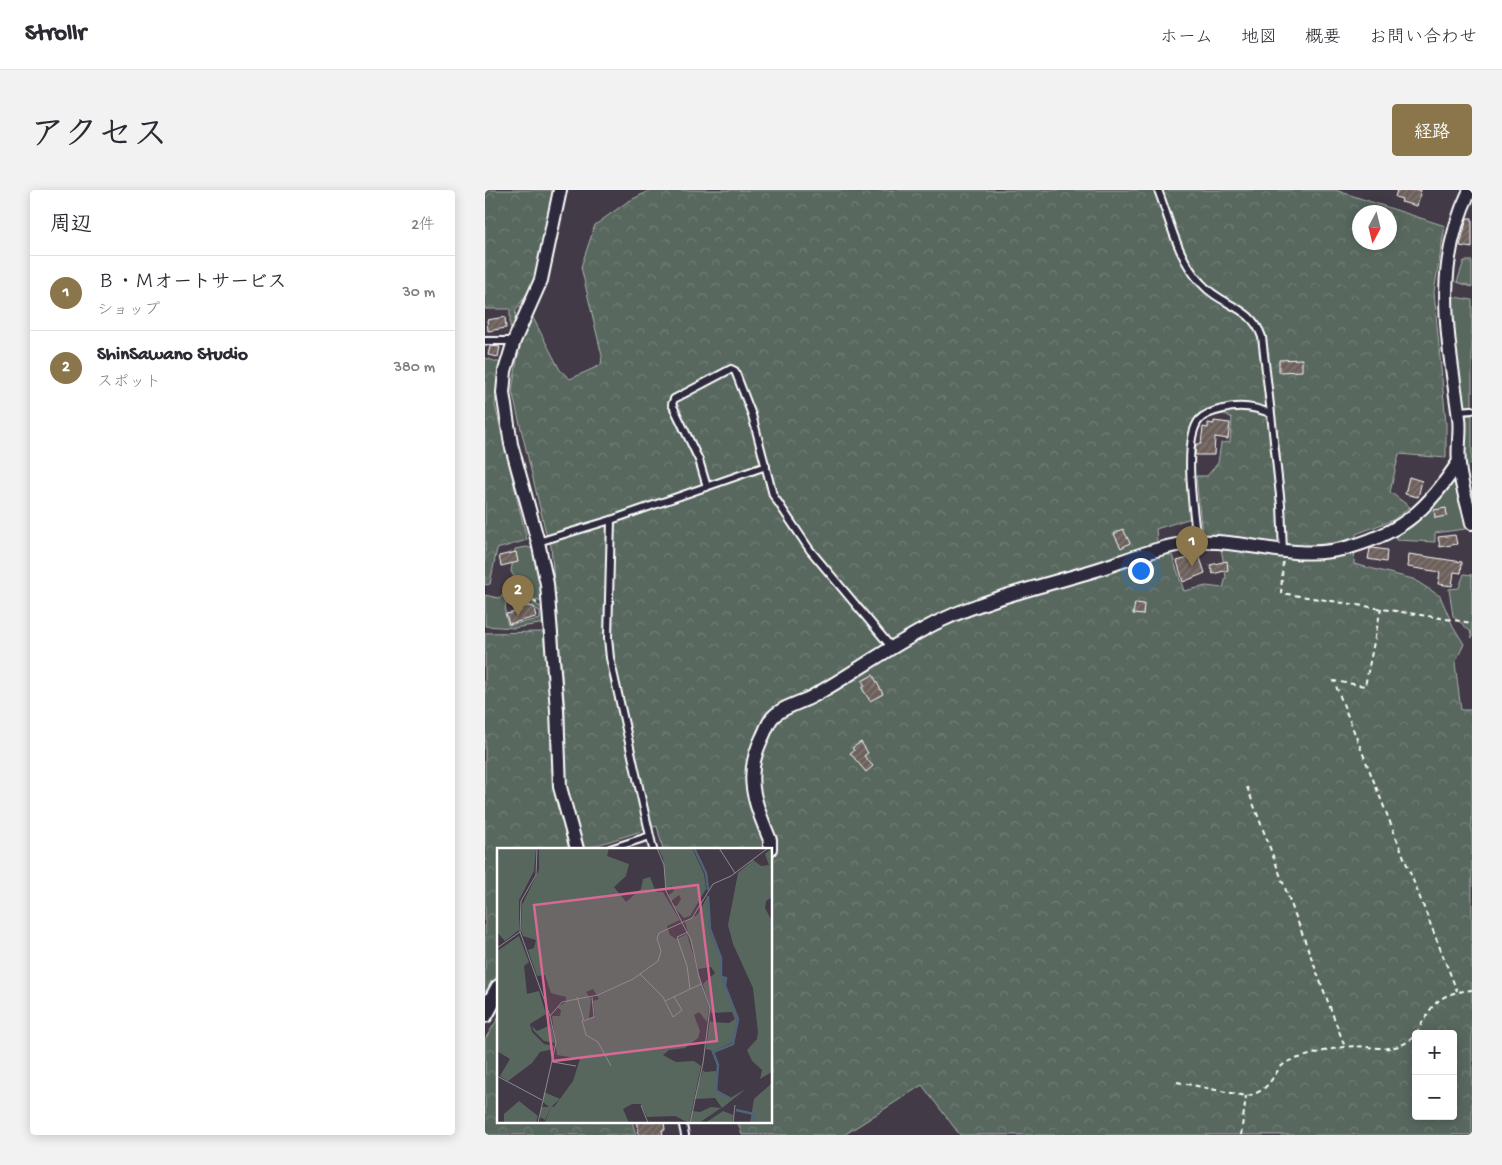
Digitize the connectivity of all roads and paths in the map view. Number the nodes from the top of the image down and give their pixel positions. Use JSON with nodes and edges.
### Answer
{"nodes":[{"id":1,"x":561,"y":190,"type":"edge"},
{"id":2,"x":1158,"y":190,"type":"edge"},
{"id":3,"x":1470,"y":190,"type":"edge"},
{"id":4,"x":485,"y":341,"type":"edge"},
{"id":5,"x":514,"y":341,"type":"junction"},
{"id":6,"x":1472,"y":410,"type":"edge"},
{"id":7,"x":1458,"y":411,"type":"junction"},
{"id":8,"x":1271,"y":414,"type":"junction"},
{"id":9,"x":1458,"y":463,"type":"junction"},
{"id":10,"x":766,"y":466,"type":"junction"},
{"id":11,"x":707,"y":487,"type":"junction"},
{"id":12,"x":611,"y":520,"type":"junction"},
{"id":13,"x":1472,"y":523,"type":"edge"},
{"id":14,"x":538,"y":542,"type":"junction"},
{"id":15,"x":1197,"y":542,"type":"junction"},
{"id":16,"x":1283,"y":553,"type":"junction"},
{"id":17,"x":513,"y":582,"type":"dead end"},
{"id":18,"x":1381,"y":608,"type":"junction"},
{"id":19,"x":549,"y":609,"type":"junction"},
{"id":20,"x":1472,"y":623,"type":"edge"},
{"id":21,"x":892,"y":648,"type":"junction"},
{"id":22,"x":1247,"y":787,"type":"dead end"},
{"id":23,"x":651,"y":836,"type":"junction"},
{"id":24,"x":577,"y":848,"type":"edge"},
{"id":25,"x":613,"y":848,"type":"edge"},
{"id":26,"x":653,"y":848,"type":"edge"},
{"id":27,"x":770,"y":848,"type":"edge"},
{"id":28,"x":1472,"y":990,"type":"edge"},
{"id":29,"x":1457,"y":991,"type":"junction"},
{"id":30,"x":497,"y":992,"type":"edge"},
{"id":31,"x":485,"y":1014,"type":"edge"},
{"id":32,"x":1418,"y":1030,"type":"edge"},
{"id":33,"x":1412,"y":1038,"type":"edge"},
{"id":34,"x":1345,"y":1047,"type":"junction"},
{"id":35,"x":1177,"y":1082,"type":"dead end"},
{"id":36,"x":1246,"y":1096,"type":"junction"},
{"id":37,"x":682,"y":1122,"type":"edge"},
{"id":38,"x":685,"y":1135,"type":"edge"},
{"id":39,"x":1241,"y":1135,"type":"edge"}],
"edges":[{"from":1,"to":5,"type":"street"},
{"from":2,"to":8,"type":"lane"},
{"from":3,"to":7,"type":"street"},
{"from":4,"to":5,"type":"lane"},
{"from":5,"to":14,"type":"street"},
{"from":6,"to":7,"type":"lane"},
{"from":7,"to":9,"type":"street"},
{"from":8,"to":15,"type":"lane"},
{"from":8,"to":16,"type":"lane"},
{"from":9,"to":13,"type":"street"},
{"from":9,"to":16,"type":"street"},
{"from":10,"to":11,"type":"lane"},
{"from":10,"to":11,"type":"lane"},
{"from":10,"to":21,"type":"lane"},
{"from":11,"to":12,"type":"lane"},
{"from":12,"to":14,"type":"lane"},
{"from":12,"to":23,"type":"lane"},
{"from":14,"to":19,"type":"street"},
{"from":15,"to":16,"type":"street"},
{"from":15,"to":21,"type":"street"},
{"from":16,"to":18,"type":"path"},
{"from":17,"to":19,"type":"path"},
{"from":18,"to":20,"type":"path"},
{"from":18,"to":29,"type":"path"},
{"from":19,"to":24,"type":"street"},
{"from":21,"to":27,"type":"street"},
{"from":22,"to":34,"type":"path"},
{"from":23,"to":25,"type":"lane"},
{"from":23,"to":26,"type":"lane"},
{"from":28,"to":29,"type":"path"},
{"from":29,"to":32,"type":"path"},
{"from":30,"to":31,"type":"street"},
{"from":33,"to":34,"type":"path"},
{"from":34,"to":36,"type":"path"},
{"from":35,"to":36,"type":"path"},
{"from":36,"to":39,"type":"path"},
{"from":37,"to":38,"type":"lane"}]}
